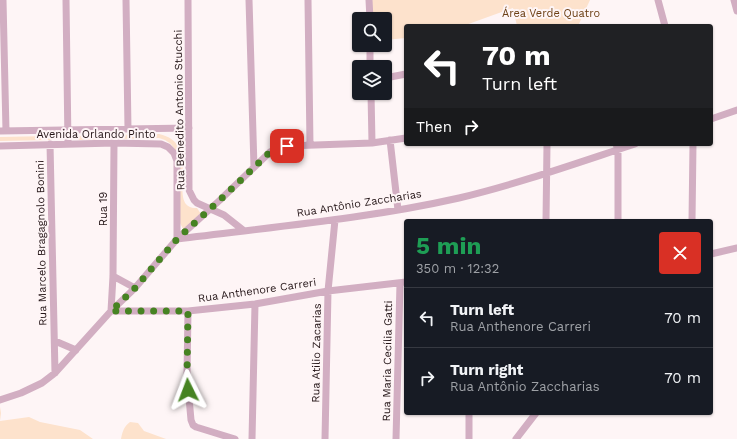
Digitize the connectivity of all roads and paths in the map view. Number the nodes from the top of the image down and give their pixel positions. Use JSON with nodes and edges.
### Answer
{"nodes":[{"id":1,"x":4,"y":0,"type":"edge"},
{"id":2,"x":66,"y":0,"type":"edge"},
{"id":3,"x":126,"y":0,"type":"edge"},
{"id":4,"x":188,"y":0,"type":"edge"},
{"id":5,"x":249,"y":0,"type":"edge"},
{"id":6,"x":308,"y":0,"type":"edge"},
{"id":7,"x":369,"y":0,"type":"edge"},
{"id":8,"x":658,"y":0,"type":"edge"},
{"id":9,"x":734,"y":0,"type":"edge"},
{"id":10,"x":737,"y":11,"type":"edge"},
{"id":11,"x":370,"y":12,"type":"edge"},
{"id":12,"x":664,"y":24,"type":"edge"},
{"id":13,"x":404,"y":74,"type":"edge"},
{"id":14,"x":392,"y":77,"type":"edge"},
{"id":15,"x":371,"y":100,"type":"edge"},
{"id":16,"x":737,"y":110,"type":"edge"},
{"id":17,"x":713,"y":118,"type":"edge"},
{"id":18,"x":189,"y":128,"type":"junction"},
{"id":19,"x":68,"y":129,"type":"junction"},
{"id":20,"x":128,"y":129,"type":"junction"},
{"id":21,"x":3,"y":131,"type":"edge"},
{"id":22,"x":404,"y":138,"type":"edge"},
{"id":23,"x":390,"y":140,"type":"junction"},
{"id":24,"x":372,"y":142,"type":"junction"},
{"id":25,"x":114,"y":143,"type":"junction"},
{"id":26,"x":50,"y":144,"type":"junction"},
{"id":27,"x":68,"y":144,"type":"junction"},
{"id":28,"x":310,"y":145,"type":"junction"},
{"id":29,"x":0,"y":146,"type":"edge"},
{"id":30,"x":547,"y":146,"type":"edge"},
{"id":31,"x":693,"y":146,"type":"edge"},
{"id":32,"x":617,"y":147,"type":"edge"},
{"id":33,"x":254,"y":167,"type":"junction"},
{"id":34,"x":546,"y":172,"type":"junction"},
{"id":35,"x":211,"y":208,"type":"junction"},
{"id":36,"x":398,"y":210,"type":"junction"},
{"id":37,"x":546,"y":219,"type":"edge"},
{"id":38,"x":618,"y":219,"type":"edge"},
{"id":39,"x":692,"y":219,"type":"edge"},
{"id":40,"x":335,"y":220,"type":"junction"},
{"id":41,"x":243,"y":230,"type":"junction"},
{"id":42,"x":177,"y":239,"type":"junction"},
{"id":43,"x":737,"y":248,"type":"edge"},
{"id":44,"x":713,"y":254,"type":"edge"},
{"id":45,"x":113,"y":276,"type":"junction"},
{"id":46,"x":403,"y":283,"type":"edge"},
{"id":47,"x":135,"y":288,"type":"junction"},
{"id":48,"x":328,"y":291,"type":"junction"},
{"id":49,"x":255,"y":304,"type":"junction"},
{"id":50,"x":111,"y":311,"type":"junction"},
{"id":51,"x":188,"y":311,"type":"junction"},
{"id":52,"x":55,"y":341,"type":"junction"},
{"id":53,"x":76,"y":350,"type":"junction"},
{"id":54,"x":55,"y":373,"type":"junction"},
{"id":55,"x":0,"y":400,"type":"edge"},
{"id":56,"x":470,"y":415,"type":"edge"},
{"id":57,"x":534,"y":415,"type":"edge"},
{"id":58,"x":235,"y":439,"type":"edge"},
{"id":59,"x":252,"y":439,"type":"edge"},
{"id":60,"x":325,"y":439,"type":"edge"},
{"id":61,"x":396,"y":439,"type":"edge"},
{"id":62,"x":469,"y":439,"type":"edge"},
{"id":63,"x":516,"y":439,"type":"edge"}],
"edges":[{"from":1,"to":21,"type":"street"},
{"from":2,"to":19,"type":"street"},
{"from":3,"to":20,"type":"street"},
{"from":4,"to":18,"type":"street","name":"Rua Benedito Antonio Stucchi"},
{"from":5,"to":33,"type":"street"},
{"from":6,"to":28,"type":"street"},
{"from":7,"to":11,"type":"street"},
{"from":8,"to":12,"type":"street"},
{"from":9,"to":10,"type":"street"},
{"from":13,"to":14,"type":"street"},
{"from":15,"to":24,"type":"street"},
{"from":16,"to":17,"type":"street"},
{"from":18,"to":20,"type":"street","name":"Avenida Orlando Pinto"},
{"from":18,"to":35,"type":"street","name":"Rua Benedito Antonio Stucchi"},
{"from":19,"to":20,"type":"street","name":"Avenida Orlando Pinto"},
{"from":19,"to":21,"type":"street","name":"Avenida Orlando Pinto"},
{"from":19,"to":27,"type":"street"},
{"from":22,"to":23,"type":"street"},
{"from":23,"to":24,"type":"street"},
{"from":23,"to":36,"type":"street"},
{"from":24,"to":28,"type":"street"},
{"from":25,"to":27,"type":"street","name":"Avenida Orlando Pinto"},
{"from":25,"to":42,"type":"street","name":"Avenida Orlando Pinto"},
{"from":25,"to":45,"type":"street","name":"Rua 19"},
{"from":26,"to":27,"type":"street","name":"Avenida Orlando Pinto"},
{"from":26,"to":29,"type":"street","name":"Avenida Orlando Pinto"},
{"from":26,"to":52,"type":"street","name":"Rua Marcelo Bragagnolo Bonini"},
{"from":28,"to":33,"type":"street"},
{"from":30,"to":34,"type":"street"},
{"from":31,"to":39,"type":"street"},
{"from":32,"to":34,"type":"street","name":"Rua Antônio Zaccharias"},
{"from":32,"to":38,"type":"street"},
{"from":33,"to":35,"type":"street"},
{"from":34,"to":36,"type":"street","name":"Rua Antônio Zaccharias"},
{"from":34,"to":37,"type":"street"},
{"from":35,"to":41,"type":"street","name":"Rua Benedito Antonio Stucchi"},
{"from":35,"to":42,"type":"street"},
{"from":36,"to":40,"type":"street","name":"Rua Antônio Zaccharias"},
{"from":40,"to":41,"type":"street","name":"Rua Antônio Zaccharias"},
{"from":40,"to":48,"type":"street","name":"Rua Atilio Zacarias"},
{"from":41,"to":42,"type":"street","name":"Rua Antônio Zaccharias"},
{"from":42,"to":47,"type":"street"},
{"from":43,"to":44,"type":"street"},
{"from":45,"to":47,"type":"street"},
{"from":45,"to":50,"type":"street","name":"Rua 19"},
{"from":46,"to":48,"type":"street","name":"Rua Anthenore Carreri"},
{"from":46,"to":61,"type":"street","name":"Rua Maria Cecília Gatti"},
{"from":47,"to":50,"type":"street"},
{"from":48,"to":49,"type":"street","name":"Rua Anthenore Carreri"},
{"from":48,"to":60,"type":"street","name":"Rua Atilio Zacarias"},
{"from":49,"to":51,"type":"street","name":"Rua Anthenore Carreri"},
{"from":49,"to":59,"type":"street"},
{"from":50,"to":51,"type":"street","name":"Rua Anthenore Carreri"},
{"from":50,"to":53,"type":"street"},
{"from":51,"to":58,"type":"street"},
{"from":52,"to":53,"type":"street","name":"Rua Marcelo Bragagnolo Bonini"},
{"from":52,"to":54,"type":"street","name":"Rua Marcelo Bragagnolo Bonini"},
{"from":53,"to":54,"type":"street"},
{"from":54,"to":55,"type":"street"},
{"from":56,"to":62,"type":"street"},
{"from":57,"to":63,"type":"street"}]}
